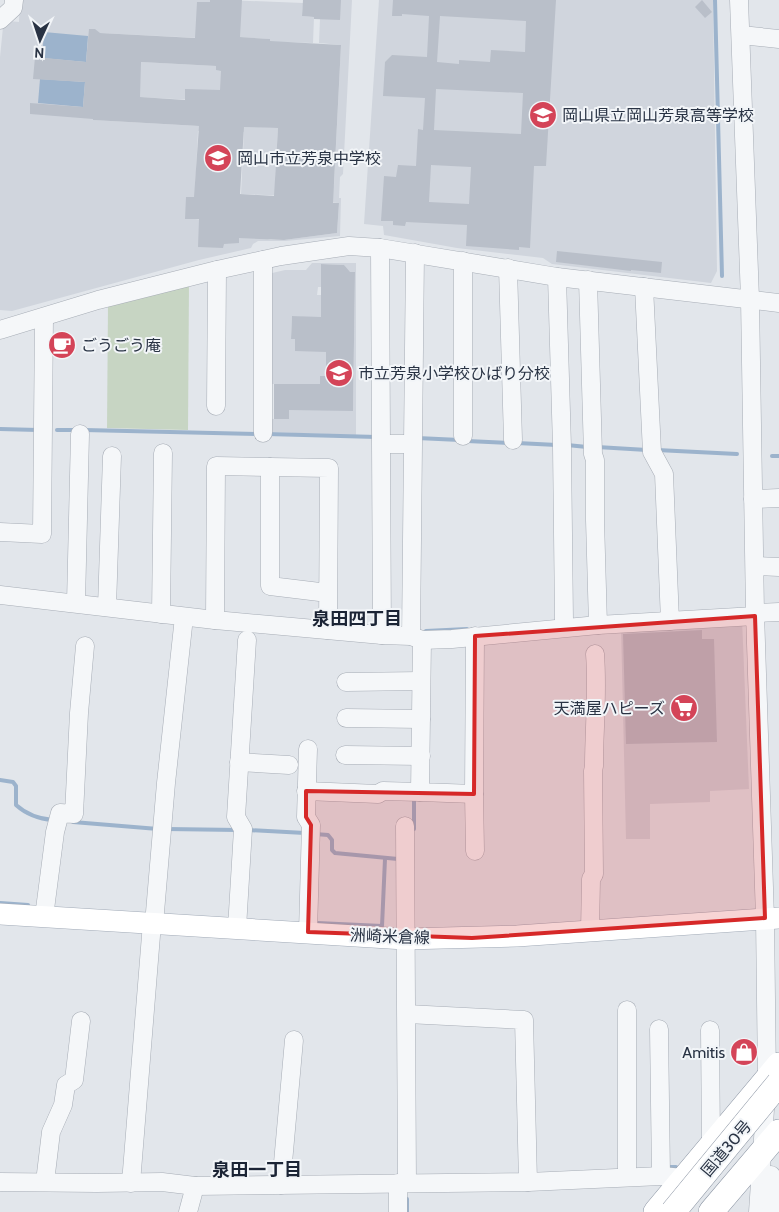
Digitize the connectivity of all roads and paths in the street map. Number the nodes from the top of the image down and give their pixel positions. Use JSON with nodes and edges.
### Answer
{"nodes":[{"id":1,"x":740,"y":0,"type":"edge"},
{"id":2,"x":9,"y":5,"type":"edge"},
{"id":3,"x":0,"y":20,"type":"edge"},
{"id":4,"x":741,"y":35,"type":"junction"},
{"id":5,"x":779,"y":39,"type":"edge"},
{"id":6,"x":380,"y":248,"type":"junction"},
{"id":7,"x":415,"y":253,"type":"junction"},
{"id":8,"x":263,"y":260,"type":"junction"},
{"id":9,"x":463,"y":261,"type":"junction"},
{"id":10,"x":508,"y":268,"type":"junction"},
{"id":11,"x":217,"y":270,"type":"junction"},
{"id":12,"x":557,"y":277,"type":"junction"},
{"id":13,"x":588,"y":280,"type":"junction"},
{"id":14,"x":644,"y":287,"type":"junction"},
{"id":15,"x":750,"y":299,"type":"junction"},
{"id":16,"x":779,"y":303,"type":"edge"},
{"id":17,"x":44,"y":317,"type":"junction"},
{"id":18,"x":0,"y":330,"type":"edge"},
{"id":19,"x":216,"y":406,"type":"dead end"},
{"id":20,"x":263,"y":433,"type":"dead end"},
{"id":21,"x":80,"y":434,"type":"dead end"},
{"id":22,"x":463,"y":436,"type":"dead end"},
{"id":23,"x":382,"y":440,"type":"junction"},
{"id":24,"x":412,"y":440,"type":"junction"},
{"id":25,"x":513,"y":440,"type":"dead end"},
{"id":26,"x":163,"y":453,"type":"dead end"},
{"id":27,"x":112,"y":456,"type":"dead end"},
{"id":28,"x":270,"y":467,"type":"junction"},
{"id":29,"x":779,"y":498,"type":"edge"},
{"id":30,"x":753,"y":499,"type":"junction"},
{"id":31,"x":0,"y":532,"type":"edge"},
{"id":32,"x":755,"y":566,"type":"junction"},
{"id":33,"x":779,"y":567,"type":"edge"},
{"id":34,"x":328,"y":593,"type":"junction"},
{"id":35,"x":0,"y":595,"type":"edge"},
{"id":36,"x":76,"y":600,"type":"junction"},
{"id":37,"x":107,"y":604,"type":"junction"},
{"id":38,"x":161,"y":610,"type":"junction"},
{"id":39,"x":779,"y":612,"type":"edge"},
{"id":40,"x":755,"y":614,"type":"junction"},
{"id":41,"x":184,"y":617,"type":"junction"},
{"id":42,"x":670,"y":617,"type":"junction"},
{"id":43,"x":214,"y":620,"type":"junction"},
{"id":44,"x":564,"y":620,"type":"dead end"},
{"id":45,"x":598,"y":622,"type":"junction"},
{"id":46,"x":328,"y":630,"type":"junction"},
{"id":47,"x":382,"y":635,"type":"junction"},
{"id":48,"x":475,"y":636,"type":"junction"},
{"id":49,"x":416,"y":638,"type":"junction"},
{"id":50,"x":247,"y":640,"type":"dead end"},
{"id":51,"x":84,"y":646,"type":"dead end"},
{"id":52,"x":595,"y":654,"type":"dead end"},
{"id":53,"x":415,"y":681,"type":"junction"},
{"id":54,"x":346,"y":682,"type":"dead end"},
{"id":55,"x":346,"y":718,"type":"dead end"},
{"id":56,"x":416,"y":719,"type":"junction"},
{"id":57,"x":308,"y":749,"type":"dead end"},
{"id":58,"x":345,"y":755,"type":"dead end"},
{"id":59,"x":416,"y":756,"type":"junction"},
{"id":60,"x":239,"y":762,"type":"junction"},
{"id":61,"x":289,"y":765,"type":"dead end"},
{"id":62,"x":306,"y":791,"type":"junction"},
{"id":63,"x":416,"y":792,"type":"junction"},
{"id":64,"x":474,"y":794,"type":"junction"},
{"id":65,"x":406,"y":826,"type":"dead end"},
{"id":66,"x":475,"y":851,"type":"dead end"},
{"id":67,"x":45,"y":910,"type":"junction"},
{"id":68,"x":0,"y":914,"type":"edge"},
{"id":69,"x":772,"y":918,"type":"edge"},
{"id":70,"x":154,"y":919,"type":"junction"},
{"id":71,"x":237,"y":928,"type":"junction"},
{"id":72,"x":590,"y":931,"type":"junction"},
{"id":73,"x":308,"y":932,"type":"junction"},
{"id":74,"x":405,"y":939,"type":"junction"},
{"id":75,"x":766,"y":1005,"type":"junction"},
{"id":76,"x":627,"y":1010,"type":"dead end"},
{"id":77,"x":410,"y":1014,"type":"junction"},
{"id":78,"x":82,"y":1021,"type":"dead end"},
{"id":79,"x":779,"y":1023,"type":"edge"},
{"id":80,"x":659,"y":1029,"type":"dead end"},
{"id":81,"x":710,"y":1030,"type":"dead end"},
{"id":82,"x":294,"y":1040,"type":"dead end"},
{"id":83,"x":775,"y":1076,"type":"edge"},
{"id":84,"x":779,"y":1109,"type":"edge"},
{"id":85,"x":779,"y":1123,"type":"edge"},
{"id":86,"x":779,"y":1132,"type":"edge"},
{"id":87,"x":711,"y":1145,"type":"junction"},
{"id":88,"x":767,"y":1158,"type":"junction"},
{"id":89,"x":627,"y":1172,"type":"junction"},
{"id":90,"x":667,"y":1173,"type":"junction"},
{"id":91,"x":528,"y":1177,"type":"junction"},
{"id":92,"x":46,"y":1179,"type":"junction"},
{"id":93,"x":131,"y":1179,"type":"junction"},
{"id":94,"x":282,"y":1180,"type":"junction"},
{"id":95,"x":405,"y":1181,"type":"junction"},
{"id":96,"x":0,"y":1182,"type":"edge"},
{"id":97,"x":195,"y":1186,"type":"junction"},
{"id":98,"x":729,"y":1191,"type":"junction"},
{"id":99,"x":188,"y":1212,"type":"edge"},
{"id":100,"x":398,"y":1212,"type":"edge"},
{"id":101,"x":656,"y":1212,"type":"edge"},
{"id":102,"x":673,"y":1212,"type":"edge"},
{"id":103,"x":693,"y":1212,"type":"edge"},
{"id":104,"x":711,"y":1212,"type":"edge"},
{"id":105,"x":757,"y":1212,"type":"edge"},
{"id":106,"x":772,"y":1212,"type":"edge"}],
"edges":[{"from":1,"to":4,"type":"street"},
{"from":2,"to":3,"type":"street"},
{"from":4,"to":5,"type":"street"},
{"from":4,"to":15,"type":"street"},
{"from":6,"to":7,"type":"street"},
{"from":6,"to":8,"type":"street"},
{"from":6,"to":23,"type":"street"},
{"from":7,"to":9,"type":"street"},
{"from":7,"to":24,"type":"street"},
{"from":8,"to":11,"type":"street"},
{"from":8,"to":20,"type":"street"},
{"from":9,"to":10,"type":"street"},
{"from":9,"to":22,"type":"street"},
{"from":10,"to":12,"type":"street"},
{"from":10,"to":25,"type":"street"},
{"from":11,"to":17,"type":"street"},
{"from":11,"to":19,"type":"street"},
{"from":12,"to":13,"type":"street"},
{"from":12,"to":44,"type":"street"},
{"from":13,"to":14,"type":"street"},
{"from":13,"to":45,"type":"street"},
{"from":14,"to":15,"type":"street"},
{"from":14,"to":42,"type":"street"},
{"from":15,"to":16,"type":"street"},
{"from":15,"to":30,"type":"street"},
{"from":17,"to":18,"type":"street"},
{"from":17,"to":31,"type":"street"},
{"from":21,"to":36,"type":"street"},
{"from":23,"to":24,"type":"street"},
{"from":23,"to":47,"type":"street"},
{"from":24,"to":49,"type":"street"},
{"from":26,"to":38,"type":"street"},
{"from":27,"to":37,"type":"street"},
{"from":28,"to":34,"type":"street"},
{"from":28,"to":34,"type":"street"},
{"from":28,"to":43,"type":"street"},
{"from":29,"to":30,"type":"street"},
{"from":30,"to":32,"type":"street"},
{"from":32,"to":33,"type":"street"},
{"from":32,"to":40,"type":"street"},
{"from":34,"to":46,"type":"street"},
{"from":35,"to":36,"type":"street"},
{"from":36,"to":37,"type":"street"},
{"from":37,"to":38,"type":"street"},
{"from":38,"to":41,"type":"street"},
{"from":39,"to":40,"type":"street"},
{"from":40,"to":42,"type":"street"},
{"from":40,"to":69,"type":"street"},
{"from":41,"to":43,"type":"street"},
{"from":41,"to":70,"type":"street"},
{"from":42,"to":45,"type":"street"},
{"from":43,"to":46,"type":"street"},
{"from":45,"to":48,"type":"street"},
{"from":46,"to":47,"type":"street"},
{"from":47,"to":49,"type":"street"},
{"from":48,"to":49,"type":"street"},
{"from":48,"to":64,"type":"street"},
{"from":49,"to":53,"type":"street"},
{"from":50,"to":60,"type":"street"},
{"from":51,"to":67,"type":"street"},
{"from":52,"to":72,"type":"street"},
{"from":53,"to":54,"type":"street"},
{"from":53,"to":56,"type":"street"},
{"from":55,"to":56,"type":"street"},
{"from":56,"to":59,"type":"street"},
{"from":57,"to":62,"type":"street"},
{"from":58,"to":59,"type":"street"},
{"from":59,"to":63,"type":"street"},
{"from":60,"to":61,"type":"street"},
{"from":60,"to":71,"type":"street"},
{"from":62,"to":63,"type":"street"},
{"from":62,"to":73,"type":"street"},
{"from":63,"to":64,"type":"street"},
{"from":64,"to":66,"type":"street"},
{"from":65,"to":74,"type":"street"},
{"from":67,"to":68,"type":"main road","name":"洲崎米倉線"},
{"from":67,"to":70,"type":"main road","name":"洲崎米倉線"},
{"from":69,"to":72,"type":"main road","name":"洲崎米倉線"},
{"from":69,"to":75,"type":"street"},
{"from":70,"to":71,"type":"main road","name":"洲崎米倉線"},
{"from":70,"to":93,"type":"street"},
{"from":71,"to":73,"type":"main road","name":"洲崎米倉線"},
{"from":72,"to":74,"type":"main road","name":"洲崎米倉線"},
{"from":73,"to":74,"type":"main road","name":"洲崎米倉線"},
{"from":74,"to":77,"type":"street"},
{"from":75,"to":79,"type":"street"},
{"from":75,"to":83,"type":"street"},
{"from":76,"to":89,"type":"street"},
{"from":77,"to":91,"type":"street"},
{"from":77,"to":95,"type":"street"},
{"from":78,"to":92,"type":"street"},
{"from":80,"to":90,"type":"street"},
{"from":81,"to":87,"type":"street"},
{"from":82,"to":94,"type":"street"},
{"from":83,"to":85,"type":"street"},
{"from":83,"to":87,"type":"highway"},
{"from":83,"to":88,"type":"street"},
{"from":83,"to":102,"type":"highway","name":"国道30号","bridge":true},
{"from":84,"to":103,"type":"highway","name":"国道30号"},
{"from":86,"to":88,"type":"highway"},
{"from":87,"to":90,"type":"highway"},
{"from":88,"to":98,"type":"highway"},
{"from":88,"to":105,"type":"street"},
{"from":88,"to":106,"type":"street"},
{"from":89,"to":90,"type":"street"},
{"from":89,"to":91,"type":"street"},
{"from":90,"to":101,"type":"highway"},
{"from":91,"to":95,"type":"street"},
{"from":92,"to":93,"type":"street"},
{"from":92,"to":96,"type":"street"},
{"from":93,"to":97,"type":"street"},
{"from":94,"to":95,"type":"street"},
{"from":94,"to":97,"type":"street"},
{"from":95,"to":100,"type":"street"},
{"from":97,"to":99,"type":"street"},
{"from":98,"to":104,"type":"highway"},
{"from":98,"to":105,"type":"street"}]}
